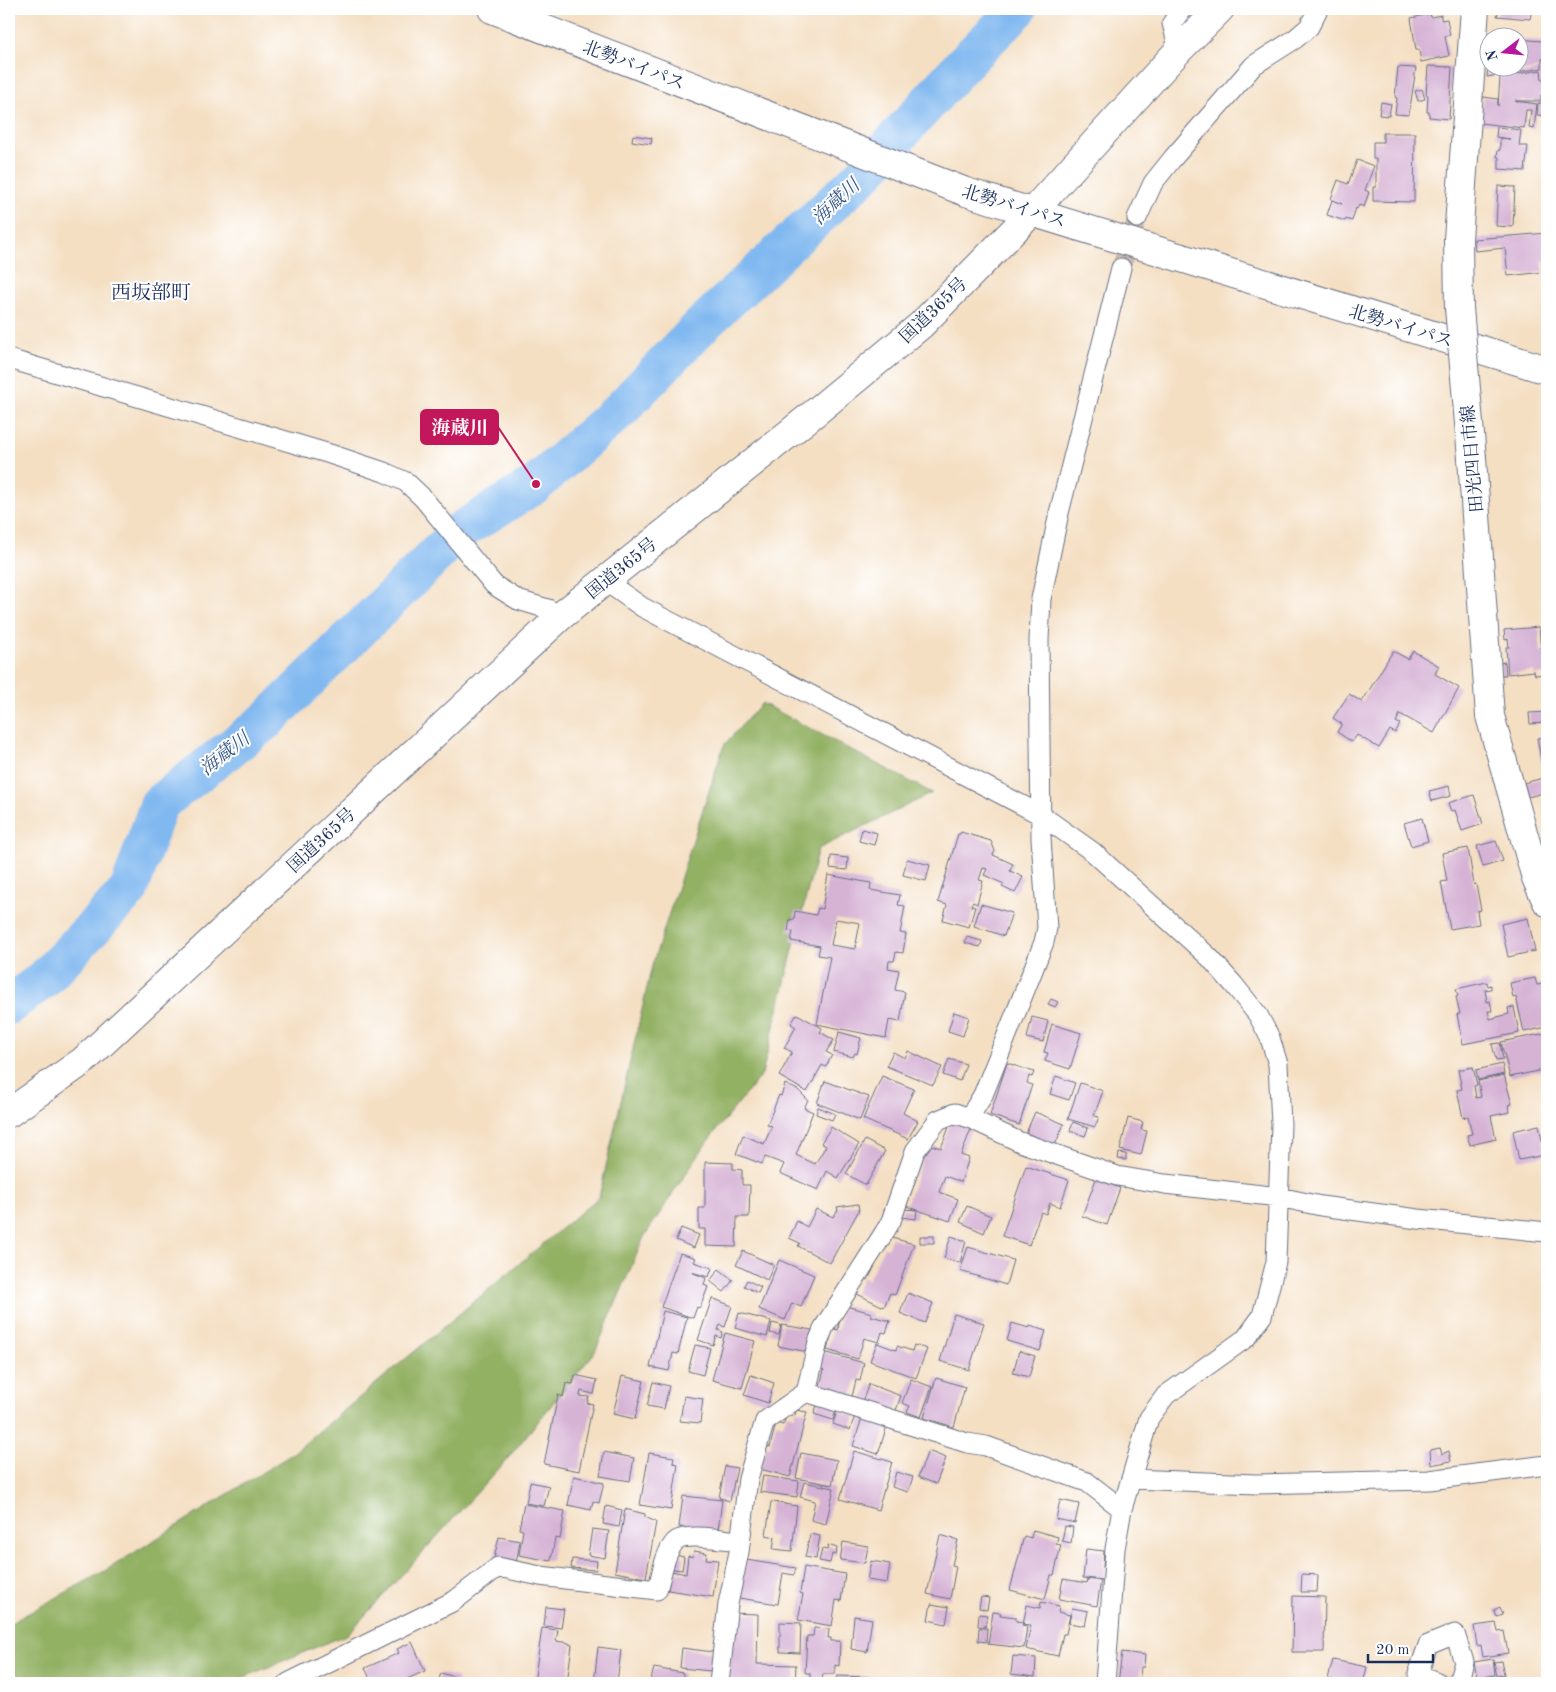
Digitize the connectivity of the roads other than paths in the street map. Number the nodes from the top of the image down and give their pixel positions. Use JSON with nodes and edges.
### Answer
{"nodes":[{"id":1,"x":492,"y":9,"type":"edge"},
{"id":2,"x":1182,"y":9,"type":"edge"},
{"id":3,"x":1220,"y":9,"type":"edge"},
{"id":4,"x":1318,"y":9,"type":"edge"},
{"id":5,"x":1475,"y":9,"type":"edge"},
{"id":6,"x":1179,"y":50,"type":"junction"},
{"id":7,"x":1032,"y":212,"type":"junction"},
{"id":8,"x":1137,"y":218,"type":"tunnel mouth"},
{"id":9,"x":1121,"y":268,"type":"tunnel mouth"},
{"id":10,"x":9,"y":358,"type":"edge"},
{"id":11,"x":1547,"y":370,"type":"edge"},
{"id":12,"x":605,"y":581,"type":"junction"},
{"id":13,"x":554,"y":613,"type":"junction"},
{"id":14,"x":1041,"y":815,"type":"junction"},
{"id":15,"x":1547,"y":902,"type":"edge"},
{"id":16,"x":9,"y":1113,"type":"edge"},
{"id":17,"x":969,"y":1118,"type":"junction"},
{"id":18,"x":1279,"y":1197,"type":"junction"},
{"id":19,"x":1547,"y":1232,"type":"edge"},
{"id":20,"x":806,"y":1392,"type":"junction"},
{"id":21,"x":1547,"y":1465,"type":"edge"},
{"id":22,"x":1131,"y":1479,"type":"junction"},
{"id":23,"x":1122,"y":1509,"type":"junction"},
{"id":24,"x":739,"y":1541,"type":"junction"},
{"id":25,"x":288,"y":1683,"type":"edge"},
{"id":26,"x":719,"y":1683,"type":"edge"},
{"id":27,"x":1105,"y":1683,"type":"edge"},
{"id":28,"x":1439,"y":1683,"type":"edge"},
{"id":29,"x":1458,"y":1683,"type":"edge"}],
"edges":[{"from":1,"to":7,"type":"main road","name":"北勢バイパス"},
{"from":2,"to":6,"type":"street"},
{"from":3,"to":6,"type":"main road","name":"国道365号"},
{"from":4,"to":8,"type":"street"},
{"from":5,"to":15,"type":"main road","name":"田光四日市線","bridge":true},
{"from":6,"to":7,"type":"main road","name":"国道365号"},
{"from":7,"to":11,"type":"main road","name":"北勢バイパス"},
{"from":7,"to":12,"type":"main road","name":"国道365号"},
{"from":9,"to":14,"type":"street"},
{"from":10,"to":13,"type":"street"},
{"from":12,"to":13,"type":"main road","name":"国道365号"},
{"from":12,"to":14,"type":"street"},
{"from":13,"to":16,"type":"main road","name":"国道365号"},
{"from":14,"to":17,"type":"street"},
{"from":14,"to":18,"type":"street"},
{"from":17,"to":18,"type":"street"},
{"from":17,"to":20,"type":"street"},
{"from":18,"to":19,"type":"street"},
{"from":18,"to":22,"type":"street"},
{"from":20,"to":23,"type":"street"},
{"from":20,"to":24,"type":"street"},
{"from":21,"to":22,"type":"street"},
{"from":22,"to":23,"type":"street"},
{"from":23,"to":27,"type":"street"},
{"from":24,"to":25,"type":"street"},
{"from":24,"to":26,"type":"street"},
{"from":28,"to":29,"type":"street"}]}
